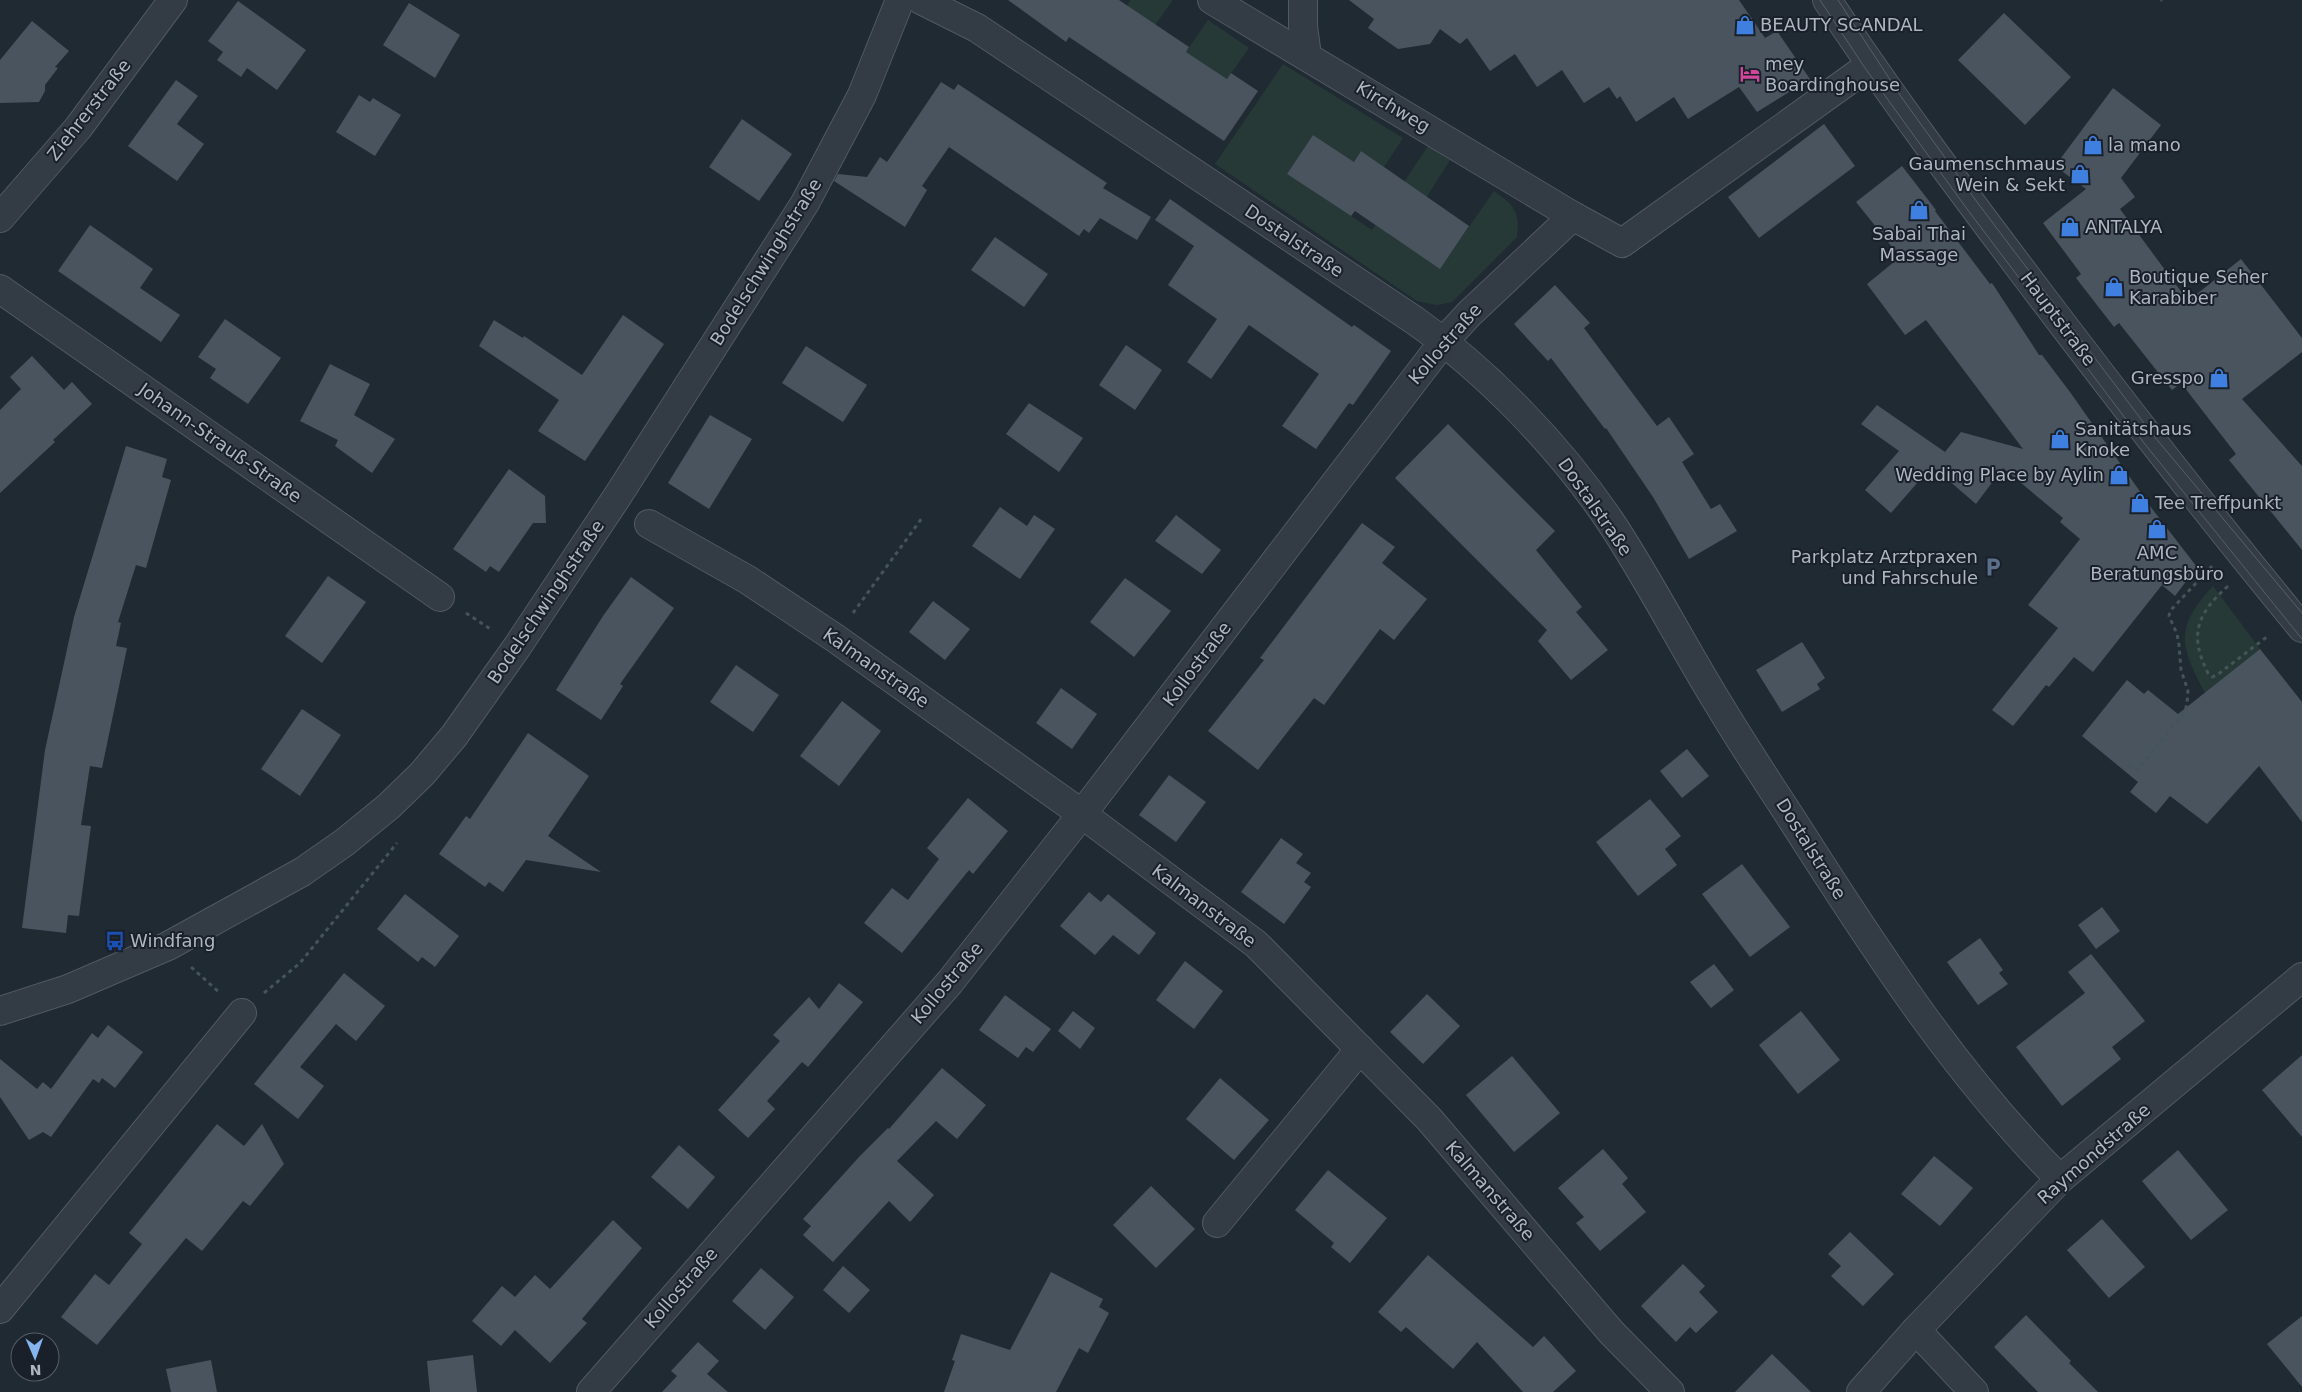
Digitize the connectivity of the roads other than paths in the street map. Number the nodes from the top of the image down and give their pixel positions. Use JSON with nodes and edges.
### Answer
{"nodes":[{"id":1,"x":173,"y":0,"type":"edge"},
{"id":2,"x":900,"y":0,"type":"edge"},
{"id":3,"x":921,"y":0,"type":"edge"},
{"id":4,"x":1212,"y":0,"type":"edge"},
{"id":5,"x":1303,"y":0,"type":"edge"},
{"id":6,"x":1828,"y":0,"type":"edge"},
{"id":7,"x":1307,"y":56,"type":"junction"},
{"id":8,"x":1870,"y":64,"type":"junction"},
{"id":9,"x":1573,"y":216,"type":"junction"},
{"id":10,"x":0,"y":218,"type":"edge"},
{"id":11,"x":0,"y":289,"type":"edge"},
{"id":12,"x":1444,"y":341,"type":"junction"},
{"id":13,"x":649,"y":524,"type":"dead end"},
{"id":14,"x":440,"y":597,"type":"road end"},
{"id":15,"x":2298,"y":615,"type":"edge"},
{"id":16,"x":1082,"y":814,"type":"junction"},
{"id":17,"x":2302,"y":977,"type":"edge"},
{"id":18,"x":0,"y":1011,"type":"edge"},
{"id":19,"x":242,"y":1012,"type":"road end"},
{"id":20,"x":1360,"y":1049,"type":"junction"},
{"id":21,"x":2060,"y":1179,"type":"junction"},
{"id":22,"x":1217,"y":1222,"type":"dead end"},
{"id":23,"x":0,"y":1309,"type":"edge"},
{"id":24,"x":1916,"y":1330,"type":"junction"},
{"id":25,"x":591,"y":1392,"type":"edge"},
{"id":26,"x":1670,"y":1392,"type":"edge"},
{"id":27,"x":1861,"y":1392,"type":"edge"},
{"id":28,"x":1974,"y":1392,"type":"edge"}],
"edges":[{"from":1,"to":10,"type":"street","name":"Ziehrerstraße"},
{"from":2,"to":18,"type":"street","name":"Bodelschwinghstraße"},
{"from":3,"to":12,"type":"street","name":"Dostalstraße"},
{"from":4,"to":7,"type":"street","name":"Kirchweg"},
{"from":5,"to":7,"type":"street"},
{"from":6,"to":8,"type":"street","name":"Hauptstraße"},
{"from":7,"to":9,"type":"street","name":"Kirchweg"},
{"from":8,"to":9,"type":"street"},
{"from":8,"to":15,"type":"street","name":"Hauptstraße"},
{"from":9,"to":12,"type":"street","name":"Kollostraße"},
{"from":11,"to":14,"type":"street","name":"Johann-Strauß-Straße"},
{"from":12,"to":16,"type":"street","name":"Kollostraße"},
{"from":12,"to":21,"type":"street","name":"Dostalstraße"},
{"from":13,"to":16,"type":"street","name":"Kalmanstraße"},
{"from":16,"to":20,"type":"street","name":"Kalmanstraße"},
{"from":16,"to":25,"type":"street","name":"Kollostraße"},
{"from":17,"to":21,"type":"street","name":"Raymondstraße"},
{"from":19,"to":23,"type":"street"},
{"from":20,"to":22,"type":"street"},
{"from":20,"to":26,"type":"street","name":"Kalmanstraße"},
{"from":21,"to":24,"type":"street","name":"Raymondstraße"},
{"from":24,"to":27,"type":"street","name":"Raymondstraße"},
{"from":24,"to":28,"type":"street"}]}
